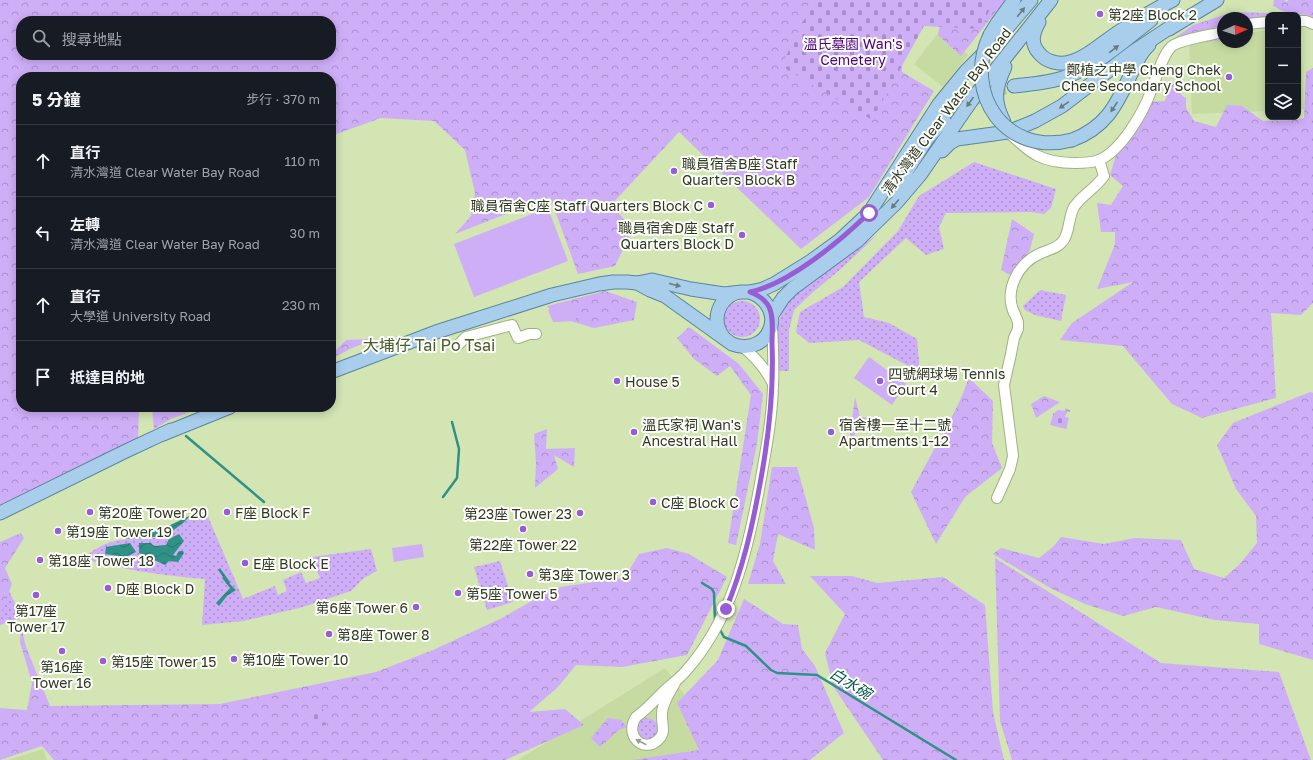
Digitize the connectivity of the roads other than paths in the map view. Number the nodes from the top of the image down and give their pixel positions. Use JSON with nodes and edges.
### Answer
{"nodes":[{"id":1,"x":1031,"y":0,"type":"edge"},
{"id":2,"x":1173,"y":0,"type":"edge"},
{"id":3,"x":1182,"y":0,"type":"edge"},
{"id":4,"x":1217,"y":0,"type":"edge"},
{"id":5,"x":1012,"y":3,"type":"edge"},
{"id":6,"x":1049,"y":3,"type":"edge"},
{"id":7,"x":1301,"y":21,"type":"edge"},
{"id":8,"x":1265,"y":22,"type":"edge"},
{"id":9,"x":1253,"y":23,"type":"edge"},
{"id":10,"x":1175,"y":24,"type":"junction"},
{"id":11,"x":1313,"y":24,"type":"edge"},
{"id":12,"x":1217,"y":34,"type":"edge"},
{"id":13,"x":1012,"y":50,"type":"junction"},
{"id":14,"x":1014,"y":86,"type":"tunnel mouth"},
{"id":15,"x":944,"y":120,"type":"tunnel mouth"},
{"id":16,"x":1008,"y":132,"type":"junction"},
{"id":17,"x":1099,"y":160,"type":"junction"},
{"id":18,"x":920,"y":175,"type":"junction"},
{"id":19,"x":873,"y":208,"type":"junction"},
{"id":20,"x":637,"y":283,"type":"junction"},
{"id":21,"x":750,"y":292,"type":"junction"},
{"id":22,"x":735,"y":293,"type":"junction"},
{"id":23,"x":772,"y":319,"type":"junction"},
{"id":24,"x":536,"y":334,"type":"dead end"},
{"id":25,"x":728,"y":342,"type":"junction"},
{"id":26,"x":456,"y":347,"type":"dead end"},
{"id":27,"x":743,"y":347,"type":"junction"},
{"id":28,"x":336,"y":370,"type":"edge"},
{"id":29,"x":773,"y":386,"type":"junction"},
{"id":30,"x":218,"y":412,"type":"edge"},
{"id":31,"x":997,"y":498,"type":"dead end"},
{"id":32,"x":0,"y":514,"type":"edge"},
{"id":33,"x":675,"y":683,"type":"junction"},
{"id":34,"x":640,"y":714,"type":"junction"},
{"id":35,"x":663,"y":726,"type":"junction"}],
"edges":[{"from":19,"to":1,"type":"main road","name":"清水灣道 Clear Water Bay Road","one_way":true},
{"from":2,"to":6,"type":"main road"},
{"from":14,"to":3,"type":"main road","one_way":true},
{"from":4,"to":10,"type":"main road"},
{"from":10,"to":5,"type":"main road","one_way":true,"bridge":true},
{"from":6,"to":13,"type":"main road","name":"清水灣道 Clear Water Bay Road"},
{"from":7,"to":11,"type":"street"},
{"from":8,"to":9,"type":"street"},
{"from":10,"to":16,"type":"main road","one_way":true},
{"from":12,"to":17,"type":"street"},
{"from":13,"to":16,"type":"main road"},
{"from":13,"to":18,"type":"main road","name":"清水灣道 Clear Water Bay Road","one_way":true},
{"from":15,"to":19,"type":"main road"},
{"from":16,"to":17,"type":"street"},
{"from":16,"to":18,"type":"main road"},
{"from":17,"to":31,"type":"street"},
{"from":18,"to":23,"type":"main road","name":"清水灣道 Clear Water Bay Road","one_way":true},
{"from":19,"to":21,"type":"main road","name":"清水灣道 Clear Water Bay Road"},
{"from":20,"to":22,"type":"main road","name":"清水灣道 Clear Water Bay Road","one_way":true},
{"from":20,"to":25,"type":"main road","name":"清水灣道 Clear Water Bay Road"},
{"from":20,"to":28,"type":"main road","name":"清水灣道 Clear Water Bay Road"},
{"from":21,"to":22,"type":"main road","name":"清水灣道 Clear Water Bay Road"},
{"from":21,"to":23,"type":"main road"},
{"from":22,"to":25,"type":"main road"},
{"from":23,"to":27,"type":"main road","name":"清水灣道 Clear Water Bay Road"},
{"from":23,"to":29,"type":"street"},
{"from":24,"to":26,"type":"street"},
{"from":25,"to":27,"type":"main road","name":"清水灣道 Clear Water Bay Road"},
{"from":27,"to":29,"type":"street"},
{"from":29,"to":33,"type":"street"},
{"from":30,"to":32,"type":"main road"},
{"from":33,"to":34,"type":"street"},
{"from":33,"to":35,"type":"street"},
{"from":34,"to":35,"type":"street"},
{"from":35,"to":34,"type":"street","one_way":true}]}
